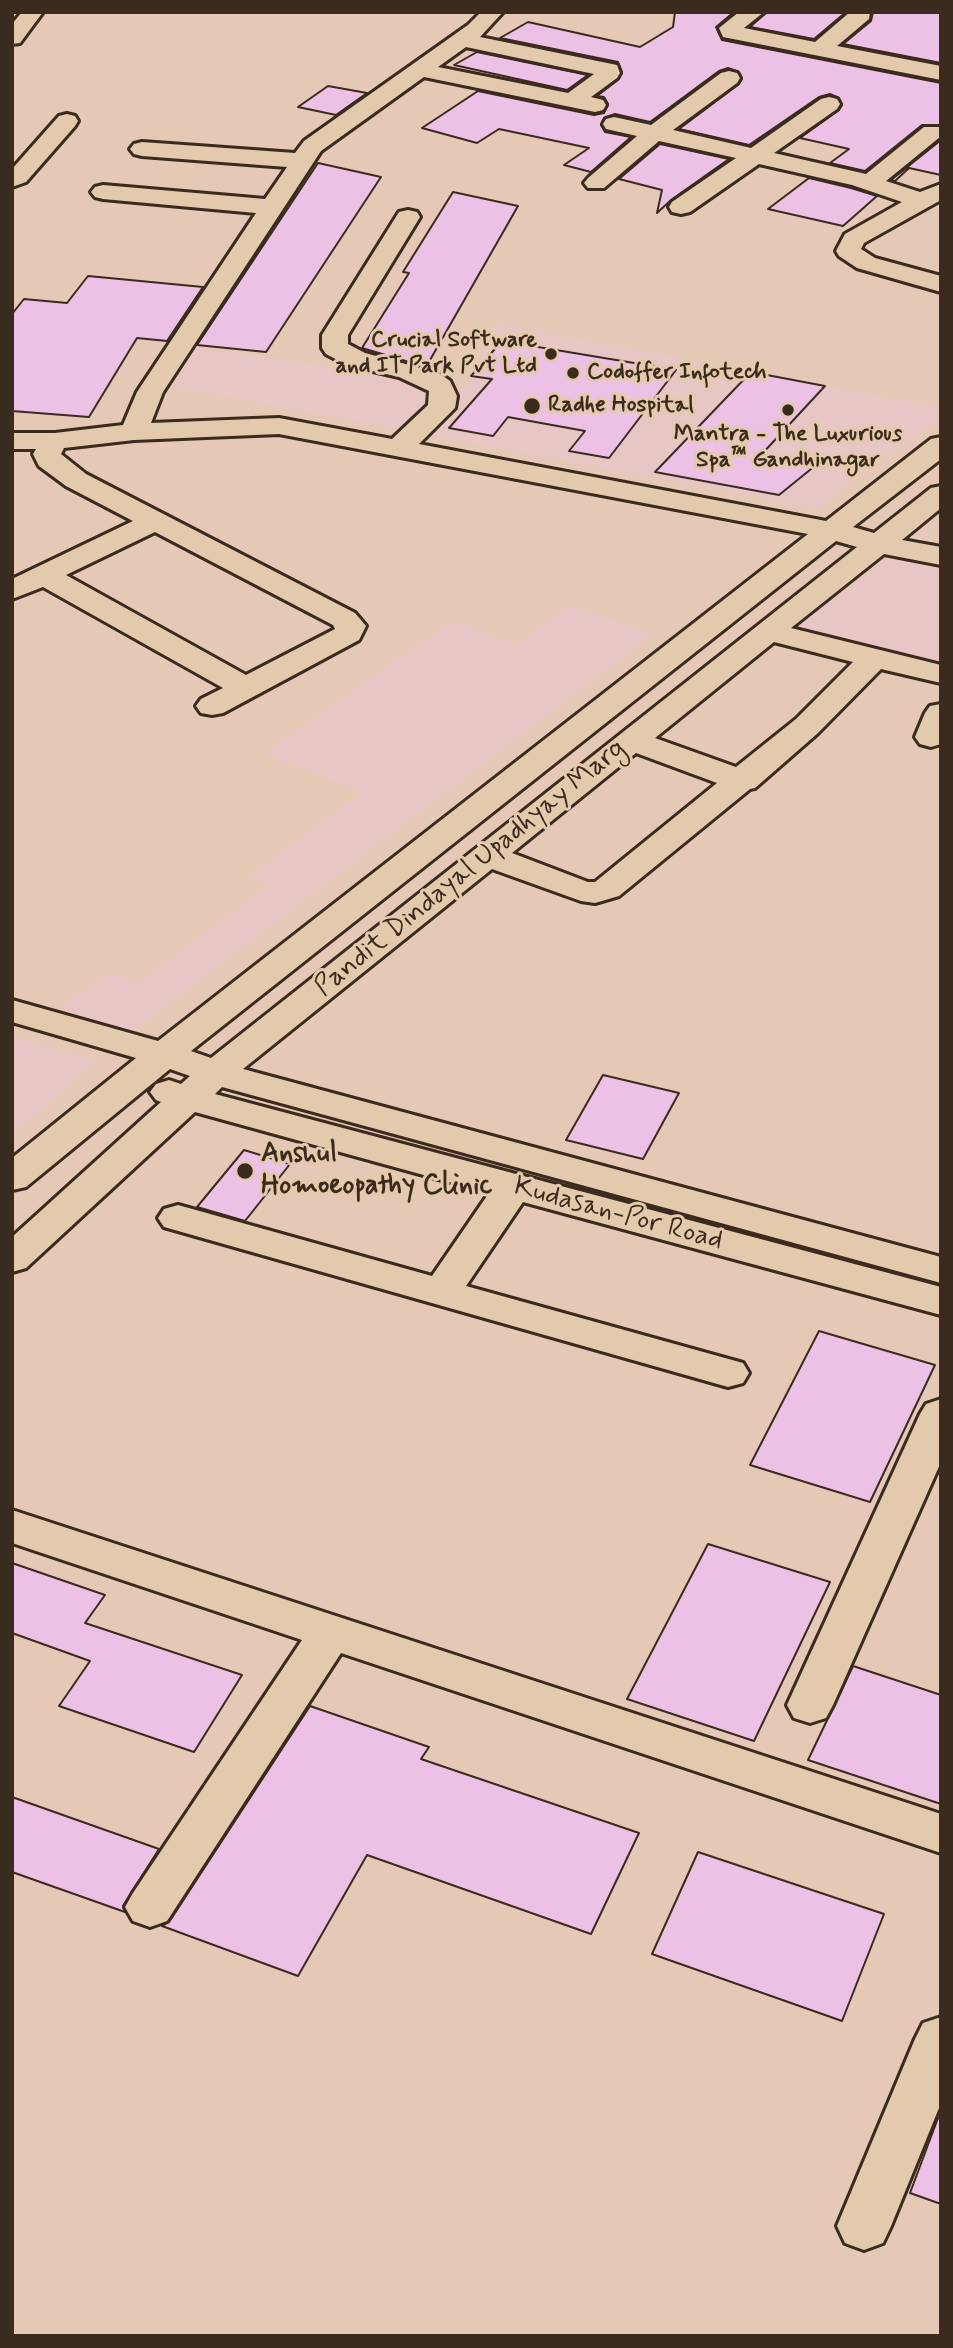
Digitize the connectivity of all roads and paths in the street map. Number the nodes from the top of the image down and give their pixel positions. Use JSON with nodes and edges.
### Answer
{"nodes":[{"id":1,"x":33,"y":12,"type":"edge"},
{"id":2,"x":493,"y":12,"type":"edge"},
{"id":3,"x":754,"y":12,"type":"edge"},
{"id":4,"x":861,"y":14,"type":"dead end"},
{"id":5,"x":12,"y":38,"type":"edge"},
{"id":6,"x":462,"y":40,"type":"junction"},
{"id":7,"x":820,"y":50,"type":"junction"},
{"id":8,"x":941,"y":51,"type":"edge"},
{"id":9,"x":420,"y":70,"type":"junction"},
{"id":10,"x":930,"y":71,"type":"edge"},
{"id":11,"x":729,"y":78,"type":"dead end"},
{"id":12,"x":573,"y":100,"type":"junction"},
{"id":13,"x":829,"y":104,"type":"dead end"},
{"id":14,"x":595,"y":105,"type":"dead end"},
{"id":15,"x":67,"y":121,"type":"dead end"},
{"id":16,"x":614,"y":124,"type":"dead end"},
{"id":17,"x":932,"y":132,"type":"dead end"},
{"id":18,"x":655,"y":133,"type":"junction"},
{"id":19,"x":142,"y":149,"type":"dead end"},
{"id":20,"x":758,"y":155,"type":"junction"},
{"id":21,"x":302,"y":161,"type":"junction"},
{"id":22,"x":159,"y":173,"type":"junction"},
{"id":23,"x":12,"y":180,"type":"edge"},
{"id":24,"x":870,"y":182,"type":"junction"},
{"id":25,"x":596,"y":183,"type":"dead end"},
{"id":26,"x":103,"y":191,"type":"dead end"},
{"id":27,"x":932,"y":196,"type":"edge"},
{"id":28,"x":272,"y":207,"type":"junction"},
{"id":29,"x":681,"y":208,"type":"dead end"},
{"id":30,"x":408,"y":217,"type":"dead end"},
{"id":31,"x":941,"y":284,"type":"edge"},
{"id":32,"x":134,"y":432,"type":"junction"},
{"id":33,"x":55,"y":440,"type":"junction"},
{"id":34,"x":12,"y":441,"type":"edge"},
{"id":35,"x":941,"y":445,"type":"edge"},
{"id":36,"x":400,"y":447,"type":"junction"},
{"id":37,"x":941,"y":494,"type":"edge"},
{"id":38,"x":156,"y":522,"type":"junction"},
{"id":39,"x":830,"y":530,"type":"junction"},
{"id":40,"x":880,"y":544,"type":"junction"},
{"id":41,"x":941,"y":555,"type":"edge"},
{"id":42,"x":44,"y":575,"type":"junction"},
{"id":43,"x":12,"y":590,"type":"edge"},
{"id":44,"x":769,"y":632,"type":"junction"},
{"id":45,"x":874,"y":657,"type":"junction"},
{"id":46,"x":941,"y":674,"type":"edge"},
{"id":47,"x":246,"y":688,"type":"junction"},
{"id":48,"x":212,"y":706,"type":"dead end"},
{"id":49,"x":632,"y":741,"type":"junction"},
{"id":50,"x":743,"y":781,"type":"junction"},
{"id":51,"x":487,"y":855,"type":"junction"},
{"id":52,"x":12,"y":1011,"type":"edge"},
{"id":53,"x":151,"y":1066,"type":"junction"},
{"id":54,"x":202,"y":1086,"type":"junction"},
{"id":55,"x":12,"y":1178,"type":"edge"},
{"id":56,"x":513,"y":1187,"type":"junction"},
{"id":57,"x":178,"y":1218,"type":"dead end"},
{"id":58,"x":12,"y":1259,"type":"edge"},
{"id":59,"x":941,"y":1270,"type":"edge"},
{"id":60,"x":442,"y":1291,"type":"junction"},
{"id":61,"x":941,"y":1301,"type":"edge"},
{"id":62,"x":729,"y":1373,"type":"dead end"},
{"id":63,"x":941,"y":1413,"type":"edge"},
{"id":64,"x":930,"y":1463,"type":"edge"},
{"id":65,"x":12,"y":1526,"type":"edge"},
{"id":66,"x":331,"y":1632,"type":"junction"},
{"id":67,"x":810,"y":1705,"type":"dead end"},
{"id":68,"x":941,"y":1834,"type":"edge"},
{"id":69,"x":150,"y":1907,"type":"dead end"},
{"id":70,"x":941,"y":2039,"type":"edge"},
{"id":71,"x":864,"y":2226,"type":"dead end"}],
"edges":[{"from":1,"to":5,"type":"street"},
{"from":2,"to":6,"type":"street"},
{"from":3,"to":7,"type":"street"},
{"from":4,"to":7,"type":"street"},
{"from":6,"to":9,"type":"street"},
{"from":6,"to":12,"type":"street"},
{"from":7,"to":10,"type":"street"},
{"from":8,"to":10,"type":"street"},
{"from":9,"to":12,"type":"street"},
{"from":9,"to":21,"type":"street"},
{"from":11,"to":18,"type":"street"},
{"from":12,"to":14,"type":"street"},
{"from":13,"to":20,"type":"street"},
{"from":15,"to":23,"type":"street"},
{"from":16,"to":18,"type":"street"},
{"from":17,"to":24,"type":"street"},
{"from":18,"to":20,"type":"street"},
{"from":18,"to":25,"type":"street"},
{"from":19,"to":22,"type":"street"},
{"from":20,"to":24,"type":"street"},
{"from":20,"to":29,"type":"street"},
{"from":21,"to":22,"type":"street"},
{"from":21,"to":28,"type":"street"},
{"from":22,"to":26,"type":"street"},
{"from":22,"to":28,"type":"street"},
{"from":24,"to":27,"type":"street"},
{"from":27,"to":31,"type":"street"},
{"from":28,"to":32,"type":"street"},
{"from":30,"to":36,"type":"street"},
{"from":32,"to":33,"type":"street"},
{"from":32,"to":36,"type":"street"},
{"from":33,"to":34,"type":"street"},
{"from":33,"to":38,"type":"street"},
{"from":35,"to":39,"type":"street","name":"Pandit Dindayal Upadhyay Marg"},
{"from":36,"to":39,"type":"street"},
{"from":37,"to":40,"type":"street","name":"Pandit Dindayal Upadhyay Marg"},
{"from":38,"to":42,"type":"street"},
{"from":38,"to":47,"type":"street"},
{"from":39,"to":40,"type":"street"},
{"from":39,"to":53,"type":"street","name":"Pandit Dindayal Upadhyay Marg"},
{"from":40,"to":41,"type":"street"},
{"from":40,"to":44,"type":"street","name":"Pandit Dindayal Upadhyay Marg"},
{"from":42,"to":43,"type":"street"},
{"from":42,"to":47,"type":"street"},
{"from":44,"to":45,"type":"street"},
{"from":44,"to":49,"type":"street","name":"Pandit Dindayal Upadhyay Marg"},
{"from":45,"to":46,"type":"street"},
{"from":45,"to":50,"type":"street"},
{"from":47,"to":48,"type":"street"},
{"from":49,"to":50,"type":"street"},
{"from":49,"to":51,"type":"street","name":"Pandit Dindayal Upadhyay Marg"},
{"from":50,"to":51,"type":"street"},
{"from":51,"to":54,"type":"street","name":"Pandit Dindayal Upadhyay Marg"},
{"from":52,"to":53,"type":"street","name":"Kudasan-Por Road"},
{"from":53,"to":54,"type":"street","name":"Kudasan-Por Road"},
{"from":53,"to":55,"type":"street","name":"Pandit Dindayal Upadhyay Marg"},
{"from":54,"to":56,"type":"street","name":"Kudasan-Por Road"},
{"from":54,"to":58,"type":"street","name":"Pandit Dindayal Upadhyay Marg"},
{"from":54,"to":59,"type":"street","name":"Kudasan-Por Road"},
{"from":56,"to":60,"type":"street"},
{"from":56,"to":61,"type":"street","name":"Kudasan-Por Road"},
{"from":57,"to":60,"type":"street"},
{"from":60,"to":62,"type":"street"},
{"from":63,"to":64,"type":"street"},
{"from":64,"to":67,"type":"street"},
{"from":65,"to":66,"type":"street"},
{"from":66,"to":68,"type":"street"},
{"from":66,"to":69,"type":"street"},
{"from":70,"to":71,"type":"street"}]}
